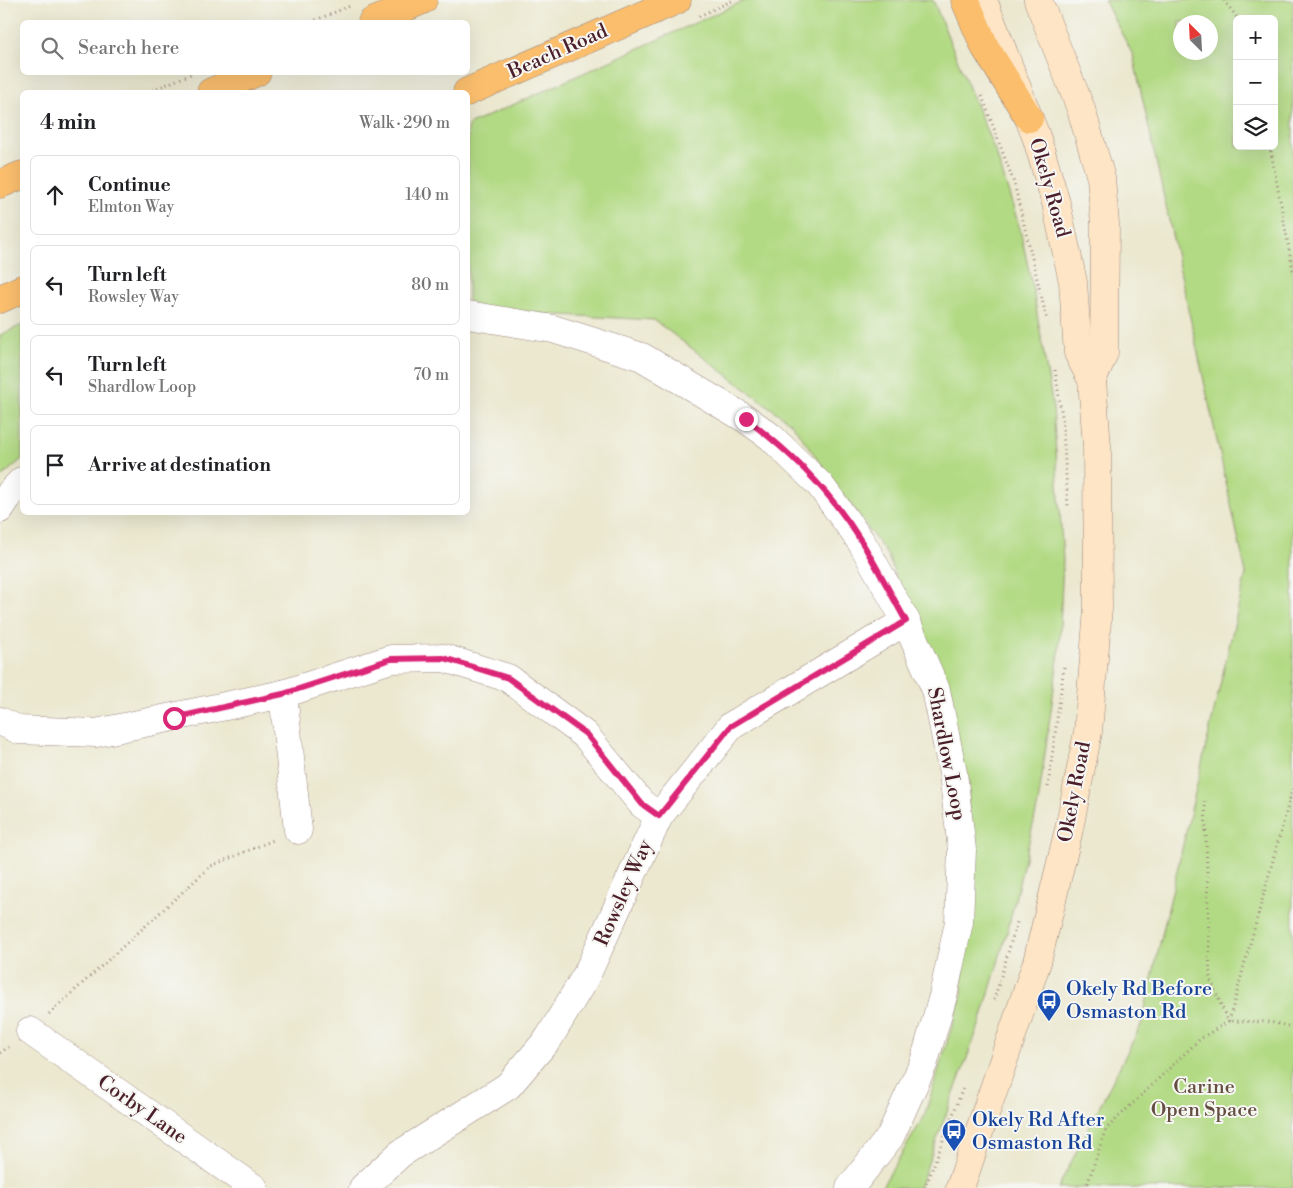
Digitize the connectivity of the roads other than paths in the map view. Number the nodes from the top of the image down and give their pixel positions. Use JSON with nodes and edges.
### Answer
{"nodes":[{"id":1,"x":423,"y":0,"type":"edge"},
{"id":2,"x":677,"y":0,"type":"edge"},
{"id":3,"x":965,"y":0,"type":"edge"},
{"id":4,"x":983,"y":0,"type":"edge"},
{"id":5,"x":1038,"y":0,"type":"edge"},
{"id":6,"x":364,"y":13,"type":"edge"},
{"id":7,"x":250,"y":75,"type":"edge"},
{"id":8,"x":216,"y":90,"type":"edge"},
{"id":9,"x":470,"y":91,"type":"edge"},
{"id":10,"x":1029,"y":118,"type":"junction"},
{"id":11,"x":20,"y":176,"type":"edge"},
{"id":12,"x":0,"y":184,"type":"edge"},
{"id":13,"x":20,"y":290,"type":"edge"},
{"id":14,"x":0,"y":299,"type":"edge"},
{"id":15,"x":470,"y":315,"type":"edge"},
{"id":16,"x":1092,"y":380,"type":"junction"},
{"id":17,"x":20,"y":483,"type":"edge"},
{"id":18,"x":0,"y":509,"type":"edge"},
{"id":19,"x":906,"y":621,"type":"junction"},
{"id":20,"x":283,"y":694,"type":"junction"},
{"id":21,"x":0,"y":721,"type":"edge"},
{"id":22,"x":659,"y":816,"type":"junction"},
{"id":23,"x":298,"y":830,"type":"road end"},
{"id":24,"x":30,"y":1031,"type":"road end"},
{"id":25,"x":254,"y":1188,"type":"edge"},
{"id":26,"x":363,"y":1188,"type":"edge"},
{"id":27,"x":850,"y":1188,"type":"edge"},
{"id":28,"x":960,"y":1188,"type":"edge"}],
"edges":[{"from":1,"to":6,"type":"main road"},
{"from":2,"to":9,"type":"main road","name":"Beach Road"},
{"from":3,"to":10,"type":"main road"},
{"from":4,"to":10,"type":"main road","name":"Okely Road"},
{"from":5,"to":16,"type":"main road","name":"Okely Road"},
{"from":7,"to":8,"type":"main road"},
{"from":10,"to":16,"type":"main road","name":"Okely Road"},
{"from":11,"to":12,"type":"main road"},
{"from":13,"to":14,"type":"main road"},
{"from":15,"to":19,"type":"street","name":"Shardlow Loop"},
{"from":16,"to":28,"type":"main road","name":"Okely Road"},
{"from":17,"to":18,"type":"street"},
{"from":19,"to":22,"type":"street","name":"Rowsley Way"},
{"from":19,"to":27,"type":"street","name":"Shardlow Loop"},
{"from":20,"to":21,"type":"street"},
{"from":20,"to":22,"type":"street"},
{"from":20,"to":23,"type":"street"},
{"from":22,"to":26,"type":"street","name":"Rowsley Way"},
{"from":24,"to":25,"type":"street","name":"Corby Lane"}]}
